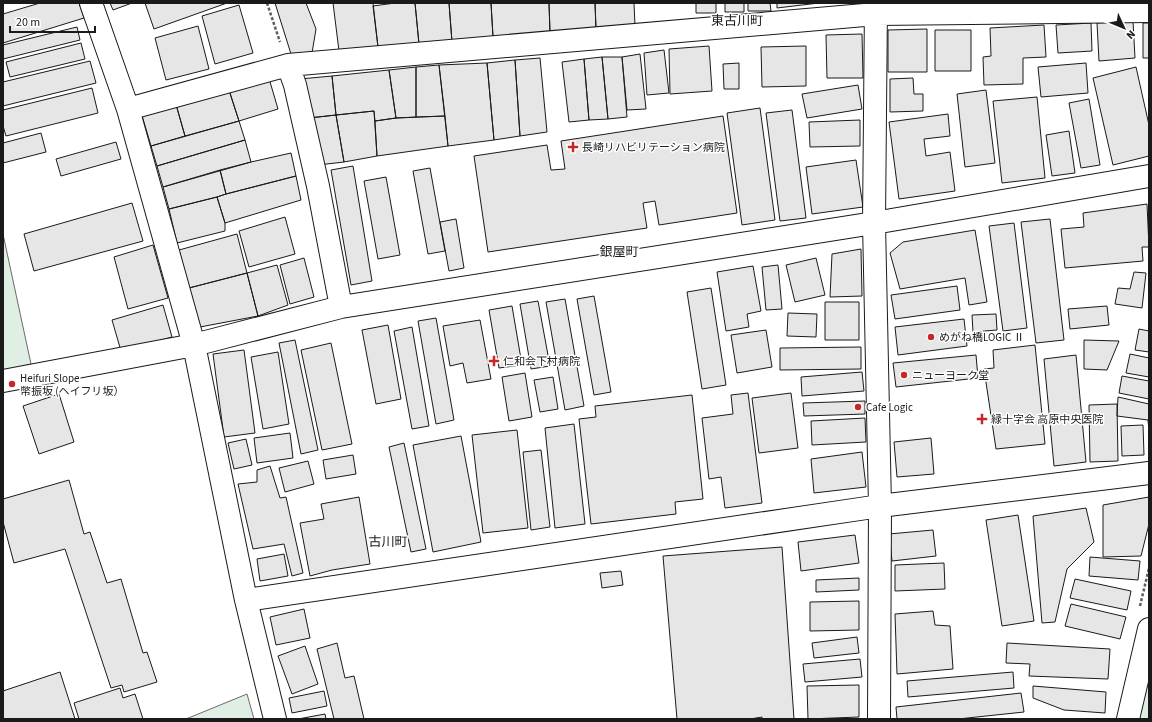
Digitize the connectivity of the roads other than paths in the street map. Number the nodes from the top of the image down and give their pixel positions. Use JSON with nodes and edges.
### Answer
{"nodes":[{"id":1,"x":91,"y":3,"type":"edge"},
{"id":2,"x":876,"y":8,"type":"edge"},
{"id":3,"x":1149,"y":10,"type":"edge"},
{"id":4,"x":288,"y":65,"type":"junction"},
{"id":5,"x":128,"y":110,"type":"junction"},
{"id":6,"x":1149,"y":176,"type":"edge"},
{"id":7,"x":874,"y":224,"type":"junction"},
{"id":8,"x":341,"y":307,"type":"junction"},
{"id":9,"x":194,"y":345,"type":"junction"},
{"id":10,"x":3,"y":381,"type":"edge"},
{"id":11,"x":1149,"y":473,"type":"edge"},
{"id":12,"x":880,"y":506,"type":"junction"},
{"id":13,"x":246,"y":600,"type":"junction"},
{"id":14,"x":1149,"y":629,"type":"edge"},
{"id":15,"x":275,"y":719,"type":"edge"},
{"id":16,"x":879,"y":719,"type":"edge"},
{"id":17,"x":1128,"y":719,"type":"edge"}],
"edges":[{"from":1,"to":5,"type":"street"},
{"from":2,"to":3,"type":"street"},
{"from":2,"to":4,"type":"street"},
{"from":2,"to":7,"type":"street"},
{"from":4,"to":5,"type":"street"},
{"from":4,"to":8,"type":"street"},
{"from":5,"to":9,"type":"street"},
{"from":6,"to":7,"type":"street"},
{"from":7,"to":8,"type":"street"},
{"from":7,"to":12,"type":"street"},
{"from":8,"to":9,"type":"street"},
{"from":9,"to":10,"type":"street"},
{"from":9,"to":13,"type":"street"},
{"from":11,"to":12,"type":"street"},
{"from":12,"to":13,"type":"street"},
{"from":12,"to":16,"type":"street"},
{"from":13,"to":15,"type":"street"},
{"from":14,"to":17,"type":"street"}]}
